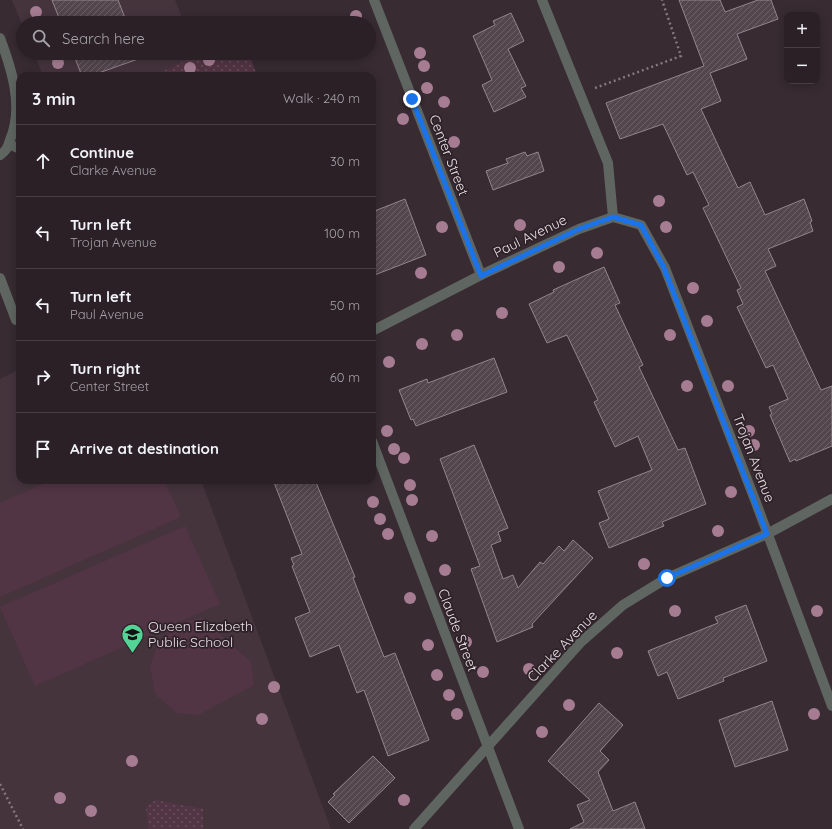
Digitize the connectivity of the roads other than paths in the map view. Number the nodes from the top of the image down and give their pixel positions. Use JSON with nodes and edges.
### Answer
{"nodes":[{"id":1,"x":374,"y":0,"type":"edge"},
{"id":2,"x":542,"y":0,"type":"edge"},
{"id":3,"x":0,"y":38,"type":"edge"},
{"id":4,"x":16,"y":101,"type":"edge"},
{"id":5,"x":16,"y":132,"type":"edge"},
{"id":6,"x":9,"y":144,"type":"junction"},
{"id":7,"x":16,"y":147,"type":"edge"},
{"id":8,"x":0,"y":155,"type":"edge"},
{"id":9,"x":613,"y":217,"type":"junction"},
{"id":10,"x":481,"y":276,"type":"junction"},
{"id":11,"x":0,"y":278,"type":"edge"},
{"id":12,"x":16,"y":320,"type":"edge"},
{"id":13,"x":376,"y":329,"type":"edge"},
{"id":14,"x":376,"y":452,"type":"edge"},
{"id":15,"x":832,"y":498,"type":"edge"},
{"id":16,"x":767,"y":534,"type":"junction"},
{"id":17,"x":832,"y":706,"type":"edge"},
{"id":18,"x":488,"y":748,"type":"junction"},
{"id":19,"x":414,"y":829,"type":"edge"},
{"id":20,"x":519,"y":829,"type":"edge"}],
"edges":[{"from":1,"to":10,"type":"street","name":"Center Street"},
{"from":2,"to":9,"type":"street"},
{"from":3,"to":4,"type":"street"},
{"from":5,"to":6,"type":"street"},
{"from":6,"to":7,"type":"street"},
{"from":6,"to":8,"type":"street"},
{"from":9,"to":10,"type":"street","name":"Paul Avenue"},
{"from":9,"to":16,"type":"street","name":"Trojan Avenue"},
{"from":10,"to":13,"type":"street","name":"Paul Avenue"},
{"from":11,"to":12,"type":"street"},
{"from":14,"to":18,"type":"street","name":"Claude Street"},
{"from":15,"to":16,"type":"street","name":"Clarke Avenue"},
{"from":16,"to":17,"type":"street","name":"Trojan Avenue"},
{"from":16,"to":18,"type":"street","name":"Clarke Avenue"},
{"from":18,"to":19,"type":"street","name":"Clarke Avenue"},
{"from":18,"to":20,"type":"street","name":"Claude Street"}]}
